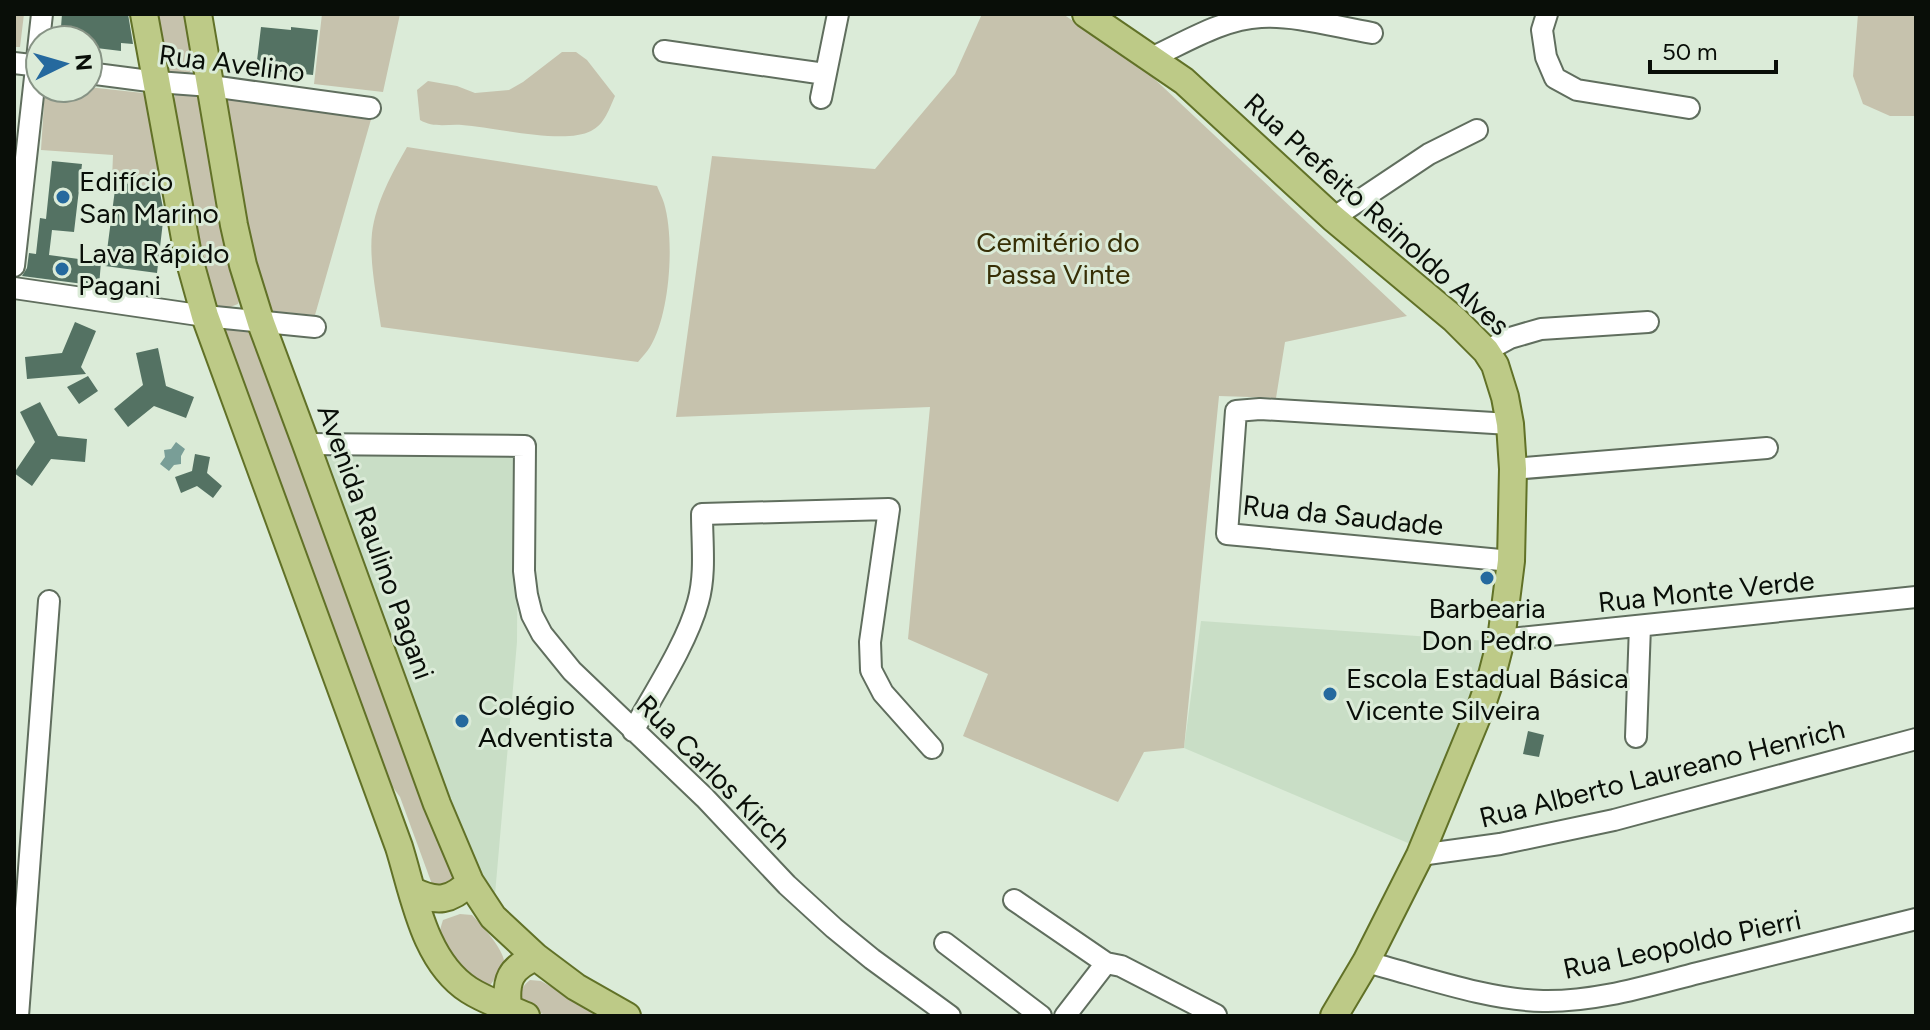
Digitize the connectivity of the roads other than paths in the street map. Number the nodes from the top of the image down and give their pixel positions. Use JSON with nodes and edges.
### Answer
{"nodes":[{"id":1,"x":144,"y":14,"type":"edge"},
{"id":2,"x":198,"y":14,"type":"edge"},
{"id":3,"x":838,"y":14,"type":"edge"},
{"id":4,"x":1086,"y":14,"type":"edge"},
{"id":5,"x":1547,"y":14,"type":"edge"},
{"id":6,"x":1372,"y":33,"type":"dead end"},
{"id":7,"x":664,"y":51,"type":"dead end"},
{"id":8,"x":1151,"y":58,"type":"junction"},
{"id":9,"x":825,"y":74,"type":"junction"},
{"id":10,"x":104,"y":75,"type":"edge"},
{"id":11,"x":157,"y":82,"type":"junction"},
{"id":12,"x":211,"y":86,"type":"junction"},
{"id":13,"x":821,"y":98,"type":"dead end"},
{"id":14,"x":34,"y":104,"type":"edge"},
{"id":15,"x":370,"y":108,"type":"dead end"},
{"id":16,"x":1689,"y":108,"type":"dead end"},
{"id":17,"x":1477,"y":130,"type":"dead end"},
{"id":18,"x":1333,"y":218,"type":"junction"},
{"id":19,"x":14,"y":266,"type":"edge"},
{"id":20,"x":14,"y":288,"type":"edge"},
{"id":21,"x":205,"y":316,"type":"junction"},
{"id":22,"x":1648,"y":322,"type":"dead end"},
{"id":23,"x":261,"y":323,"type":"junction"},
{"id":24,"x":315,"y":327,"type":"dead end"},
{"id":25,"x":1486,"y":351,"type":"junction"},
{"id":26,"x":1510,"y":424,"type":"junction"},
{"id":27,"x":306,"y":444,"type":"junction"},
{"id":28,"x":1767,"y":448,"type":"dead end"},
{"id":29,"x":1513,"y":469,"type":"junction"},
{"id":30,"x":1511,"y":561,"type":"junction"},
{"id":31,"x":1916,"y":597,"type":"edge"},
{"id":32,"x":49,"y":601,"type":"dead end"},
{"id":33,"x":1640,"y":626,"type":"junction"},
{"id":34,"x":1501,"y":640,"type":"junction"},
{"id":35,"x":633,"y":731,"type":"junction"},
{"id":36,"x":1636,"y":737,"type":"dead end"},
{"id":37,"x":1916,"y":739,"type":"edge"},
{"id":38,"x":932,"y":748,"type":"dead end"},
{"id":39,"x":1420,"y":855,"type":"junction"},
{"id":40,"x":470,"y":882,"type":"junction"},
{"id":41,"x":413,"y":891,"type":"junction"},
{"id":42,"x":1014,"y":900,"type":"dead end"},
{"id":43,"x":1916,"y":919,"type":"edge"},
{"id":44,"x":945,"y":943,"type":"dead end"},
{"id":45,"x":536,"y":957,"type":"junction"},
{"id":46,"x":1366,"y":962,"type":"junction"},
{"id":47,"x":1106,"y":963,"type":"junction"},
{"id":48,"x":517,"y":1012,"type":"edge"},
{"id":49,"x":1216,"y":1015,"type":"edge"},
{"id":50,"x":18,"y":1016,"type":"edge"},
{"id":51,"x":627,"y":1016,"type":"edge"},
{"id":52,"x":950,"y":1016,"type":"edge"},
{"id":53,"x":1041,"y":1016,"type":"edge"},
{"id":54,"x":1065,"y":1016,"type":"edge"},
{"id":55,"x":1334,"y":1016,"type":"edge"}],
"edges":[{"from":1,"to":11,"type":"main road"},
{"from":2,"to":12,"type":"main road","name":"Avenida Raulino Pagani"},
{"from":3,"to":9,"type":"street"},
{"from":4,"to":8,"type":"main road","name":"Rua Prefeito Reinoldo Alves"},
{"from":5,"to":16,"type":"street"},
{"from":6,"to":8,"type":"street"},
{"from":7,"to":9,"type":"street"},
{"from":8,"to":18,"type":"main road","name":"Rua Prefeito Reinoldo Alves"},
{"from":9,"to":13,"type":"street"},
{"from":10,"to":11,"type":"street","name":"Rua Avelino"},
{"from":11,"to":12,"type":"street","name":"Rua Avelino"},
{"from":11,"to":21,"type":"main road"},
{"from":12,"to":15,"type":"street","name":"Rua Avelino"},
{"from":12,"to":23,"type":"main road","name":"Avenida Raulino Pagani"},
{"from":14,"to":19,"type":"street"},
{"from":17,"to":18,"type":"street"},
{"from":18,"to":25,"type":"main road","name":"Rua Prefeito Reinoldo Alves"},
{"from":20,"to":21,"type":"street"},
{"from":21,"to":23,"type":"street"},
{"from":21,"to":41,"type":"main road"},
{"from":22,"to":25,"type":"street"},
{"from":23,"to":24,"type":"street"},
{"from":23,"to":27,"type":"main road","name":"Avenida Raulino Pagani"},
{"from":25,"to":26,"type":"main road","name":"Rua Prefeito Reinoldo Alves"},
{"from":26,"to":29,"type":"main road","name":"Rua Prefeito Reinoldo Alves"},
{"from":26,"to":30,"type":"street","name":"Rua da Saudade"},
{"from":27,"to":35,"type":"street","name":"Rua Carlos Kirch"},
{"from":27,"to":40,"type":"main road","name":"Avenida Raulino Pagani"},
{"from":28,"to":29,"type":"street"},
{"from":29,"to":30,"type":"main road","name":"Rua Prefeito Reinoldo Alves"},
{"from":30,"to":34,"type":"main road","name":"Rua Prefeito Reinoldo Alves"},
{"from":31,"to":33,"type":"street","name":"Rua Monte Verde"},
{"from":32,"to":50,"type":"street"},
{"from":33,"to":34,"type":"street","name":"Rua Monte Verde"},
{"from":33,"to":36,"type":"street"},
{"from":34,"to":39,"type":"main road","name":"Rua Prefeito Reinoldo Alves"},
{"from":35,"to":38,"type":"street"},
{"from":35,"to":52,"type":"street","name":"Rua Carlos Kirch"},
{"from":37,"to":39,"type":"street","name":"Rua Alberto Laureano Henrich"},
{"from":39,"to":46,"type":"main road","name":"Rua Prefeito Reinoldo Alves"},
{"from":40,"to":41,"type":"main road"},
{"from":40,"to":45,"type":"main road","name":"Avenida Raulino Pagani"},
{"from":41,"to":48,"type":"main road"},
{"from":42,"to":47,"type":"street"},
{"from":43,"to":46,"type":"street","name":"Rua Leopoldo Pierri"},
{"from":44,"to":53,"type":"street"},
{"from":45,"to":48,"type":"main road"},
{"from":45,"to":51,"type":"main road","name":"Avenida Raulino Pagani"},
{"from":46,"to":55,"type":"main road","name":"Rua Prefeito Reinoldo Alves"},
{"from":47,"to":49,"type":"street"},
{"from":47,"to":54,"type":"street"}]}
